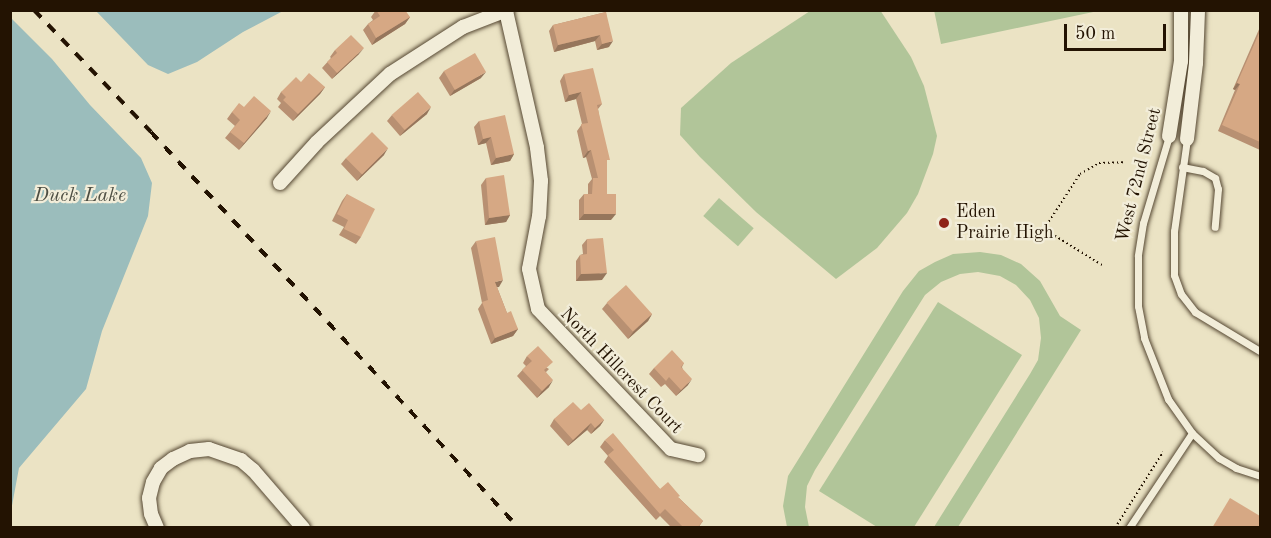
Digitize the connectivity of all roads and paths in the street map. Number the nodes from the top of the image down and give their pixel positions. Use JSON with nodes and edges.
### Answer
{"nodes":[{"id":1,"x":1181,"y":10,"type":"edge"},
{"id":2,"x":1198,"y":10,"type":"edge"},
{"id":3,"x":507,"y":11,"type":"edge"},
{"id":4,"x":1169,"y":136,"type":"joint"},
{"id":5,"x":1187,"y":139,"type":"joint"},
{"id":6,"x":1124,"y":162,"type":"dead end"},
{"id":7,"x":1182,"y":167,"type":"junction"},
{"id":8,"x":280,"y":183,"type":"dead end"},
{"id":9,"x":1215,"y":226,"type":"dead end"},
{"id":10,"x":1102,"y":265,"type":"dead end"},
{"id":11,"x":1260,"y":351,"type":"edge"},
{"id":12,"x":1192,"y":433,"type":"junction"},
{"id":13,"x":1163,"y":452,"type":"dead end"},
{"id":14,"x":698,"y":455,"type":"dead end"},
{"id":15,"x":1260,"y":476,"type":"edge"},
{"id":16,"x":157,"y":528,"type":"edge"},
{"id":17,"x":303,"y":528,"type":"edge"},
{"id":18,"x":1116,"y":528,"type":"edge"},
{"id":19,"x":1129,"y":528,"type":"edge"}],
"edges":[{"from":1,"to":4,"type":"street","name":"West 72nd Street"},
{"from":2,"to":5,"type":"street","name":"West 72nd Street"},
{"from":3,"to":8,"type":"street","name":"North Hillcrest Court"},
{"from":3,"to":14,"type":"street","name":"North Hillcrest Court"},
{"from":4,"to":12,"type":"lane","name":"West 72nd Street"},
{"from":5,"to":7,"type":"lane","name":"West 72nd Street"},
{"from":6,"to":10,"type":"path"},
{"from":7,"to":9,"type":"lane"},
{"from":7,"to":11,"type":"lane","name":"West 72nd Street"},
{"from":12,"to":15,"type":"lane","name":"West 72nd Street"},
{"from":12,"to":19,"type":"lane"},
{"from":13,"to":18,"type":"path"},
{"from":16,"to":17,"type":"street"}]}
